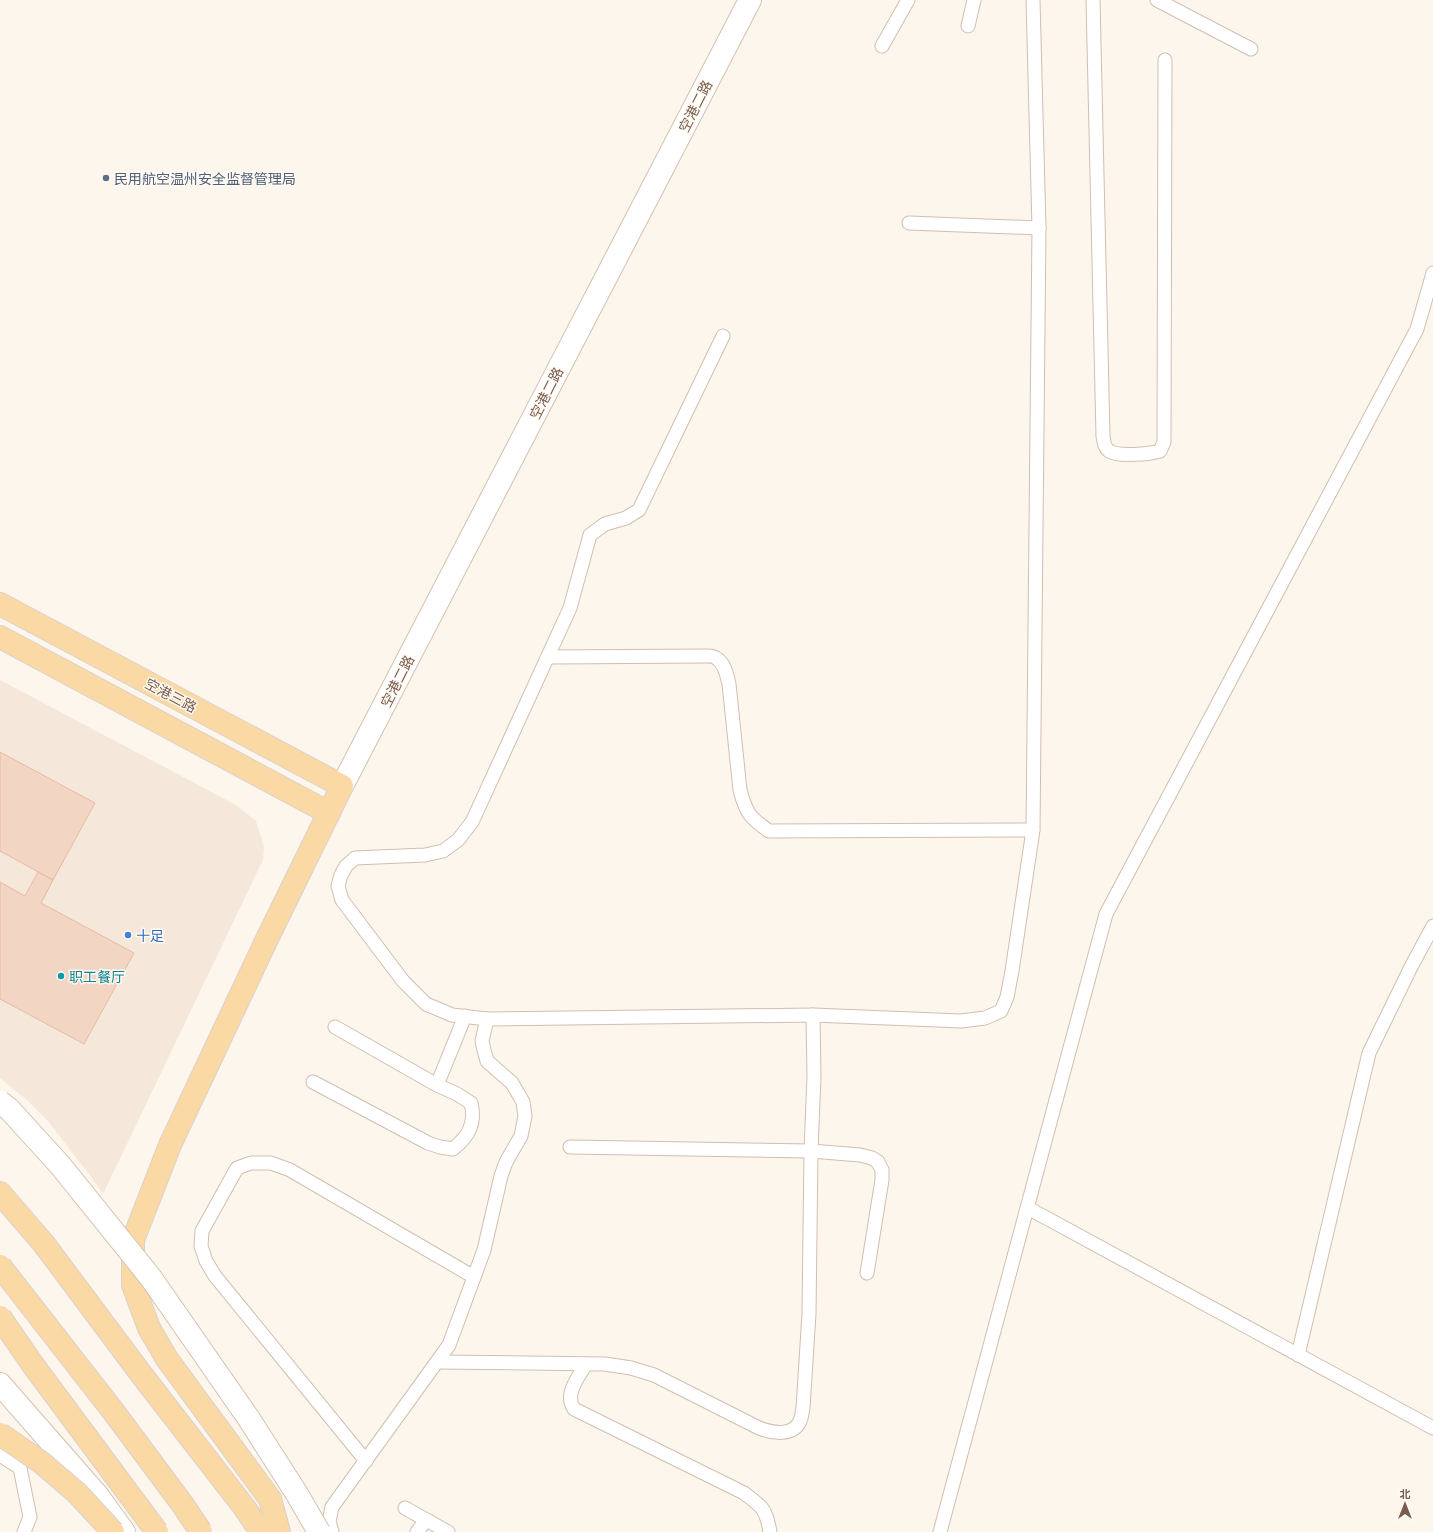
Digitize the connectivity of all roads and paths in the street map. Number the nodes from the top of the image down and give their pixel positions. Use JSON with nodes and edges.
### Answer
{"nodes":[{"id":1,"x":750,"y":0,"type":"edge"},
{"id":2,"x":908,"y":0,"type":"edge"},
{"id":3,"x":974,"y":0,"type":"edge"},
{"id":4,"x":1033,"y":0,"type":"edge"},
{"id":5,"x":1093,"y":0,"type":"edge"},
{"id":6,"x":1157,"y":0,"type":"edge"},
{"id":7,"x":968,"y":26,"type":"dead end"},
{"id":8,"x":882,"y":46,"type":"dead end"},
{"id":9,"x":1251,"y":49,"type":"dead end"},
{"id":10,"x":1166,"y":60,"type":"dead end"},
{"id":11,"x":909,"y":223,"type":"dead end"},
{"id":12,"x":1039,"y":228,"type":"junction"},
{"id":13,"x":1433,"y":273,"type":"edge"},
{"id":14,"x":722,"y":336,"type":"dead end"},
{"id":15,"x":0,"y":604,"type":"edge"},
{"id":16,"x":0,"y":637,"type":"edge"},
{"id":17,"x":548,"y":657,"type":"junction"},
{"id":18,"x":342,"y":786,"type":"junction"},
{"id":19,"x":329,"y":813,"type":"junction"},
{"id":20,"x":1033,"y":830,"type":"junction"},
{"id":21,"x":1433,"y":926,"type":"edge"},
{"id":22,"x":813,"y":1015,"type":"junction"},
{"id":23,"x":465,"y":1016,"type":"junction"},
{"id":24,"x":487,"y":1019,"type":"junction"},
{"id":25,"x":335,"y":1027,"type":"dead end"},
{"id":26,"x":313,"y":1082,"type":"dead end"},
{"id":27,"x":437,"y":1085,"type":"junction"},
{"id":28,"x":0,"y":1102,"type":"edge"},
{"id":29,"x":570,"y":1147,"type":"dead end"},
{"id":30,"x":811,"y":1151,"type":"junction"},
{"id":31,"x":0,"y":1193,"type":"edge"},
{"id":32,"x":1028,"y":1208,"type":"junction"},
{"id":33,"x":0,"y":1266,"type":"edge"},
{"id":34,"x":867,"y":1273,"type":"dead end"},
{"id":35,"x":474,"y":1277,"type":"junction"},
{"id":36,"x":0,"y":1317,"type":"edge"},
{"id":37,"x":1298,"y":1355,"type":"junction"},
{"id":38,"x":437,"y":1362,"type":"junction"},
{"id":39,"x":586,"y":1364,"type":"junction"},
{"id":40,"x":0,"y":1384,"type":"edge"},
{"id":41,"x":1433,"y":1428,"type":"edge"},
{"id":42,"x":0,"y":1434,"type":"edge"},
{"id":43,"x":0,"y":1455,"type":"edge"},
{"id":44,"x":366,"y":1460,"type":"junction"},
{"id":45,"x":405,"y":1508,"type":"dead end"},
{"id":46,"x":426,"y":1520,"type":"junction"},
{"id":47,"x":24,"y":1532,"type":"edge"},
{"id":48,"x":113,"y":1532,"type":"edge"},
{"id":49,"x":124,"y":1532,"type":"edge"},
{"id":50,"x":157,"y":1532,"type":"edge"},
{"id":51,"x":201,"y":1532,"type":"edge"},
{"id":52,"x":261,"y":1532,"type":"edge"},
{"id":53,"x":279,"y":1532,"type":"edge"},
{"id":54,"x":319,"y":1532,"type":"edge"},
{"id":55,"x":332,"y":1532,"type":"edge"},
{"id":56,"x":417,"y":1532,"type":"edge"},
{"id":57,"x":448,"y":1532,"type":"edge"},
{"id":58,"x":770,"y":1532,"type":"edge"},
{"id":59,"x":940,"y":1532,"type":"edge"}],
"edges":[{"from":1,"to":18,"type":"main road","name":"空港二路"},
{"from":2,"to":8,"type":"lane"},
{"from":3,"to":7,"type":"lane"},
{"from":4,"to":12,"type":"lane"},
{"from":5,"to":10,"type":"lane"},
{"from":6,"to":9,"type":"lane"},
{"from":11,"to":12,"type":"lane"},
{"from":12,"to":20,"type":"lane"},
{"from":13,"to":32,"type":"lane"},
{"from":14,"to":17,"type":"lane"},
{"from":15,"to":18,"type":"main road","name":"空港三路"},
{"from":16,"to":19,"type":"main road","name":"空港三路"},
{"from":17,"to":20,"type":"lane"},
{"from":17,"to":23,"type":"lane"},
{"from":18,"to":19,"type":"main road"},
{"from":19,"to":53,"type":"main road"},
{"from":20,"to":22,"type":"lane"},
{"from":21,"to":37,"type":"lane"},
{"from":22,"to":24,"type":"lane"},
{"from":22,"to":30,"type":"lane"},
{"from":23,"to":24,"type":"lane"},
{"from":23,"to":27,"type":"lane"},
{"from":24,"to":35,"type":"lane"},
{"from":25,"to":27,"type":"lane"},
{"from":26,"to":27,"type":"lane"},
{"from":28,"to":54,"type":"main road","bridge":true},
{"from":29,"to":30,"type":"lane"},
{"from":30,"to":34,"type":"lane"},
{"from":30,"to":39,"type":"lane"},
{"from":31,"to":52,"type":"main road"},
{"from":32,"to":37,"type":"lane"},
{"from":32,"to":59,"type":"lane"},
{"from":33,"to":51,"type":"main road","bridge":true},
{"from":35,"to":38,"type":"lane"},
{"from":35,"to":44,"type":"lane"},
{"from":36,"to":50,"type":"main road","bridge":true},
{"from":37,"to":41,"type":"lane"},
{"from":38,"to":39,"type":"lane"},
{"from":38,"to":44,"type":"lane"},
{"from":39,"to":58,"type":"lane"},
{"from":40,"to":49,"type":"main road"},
{"from":42,"to":48,"type":"main road","bridge":true},
{"from":43,"to":47,"type":"lane"},
{"from":44,"to":55,"type":"lane"},
{"from":45,"to":46,"type":"lane"},
{"from":46,"to":56,"type":"lane"},
{"from":46,"to":57,"type":"lane"}]}
